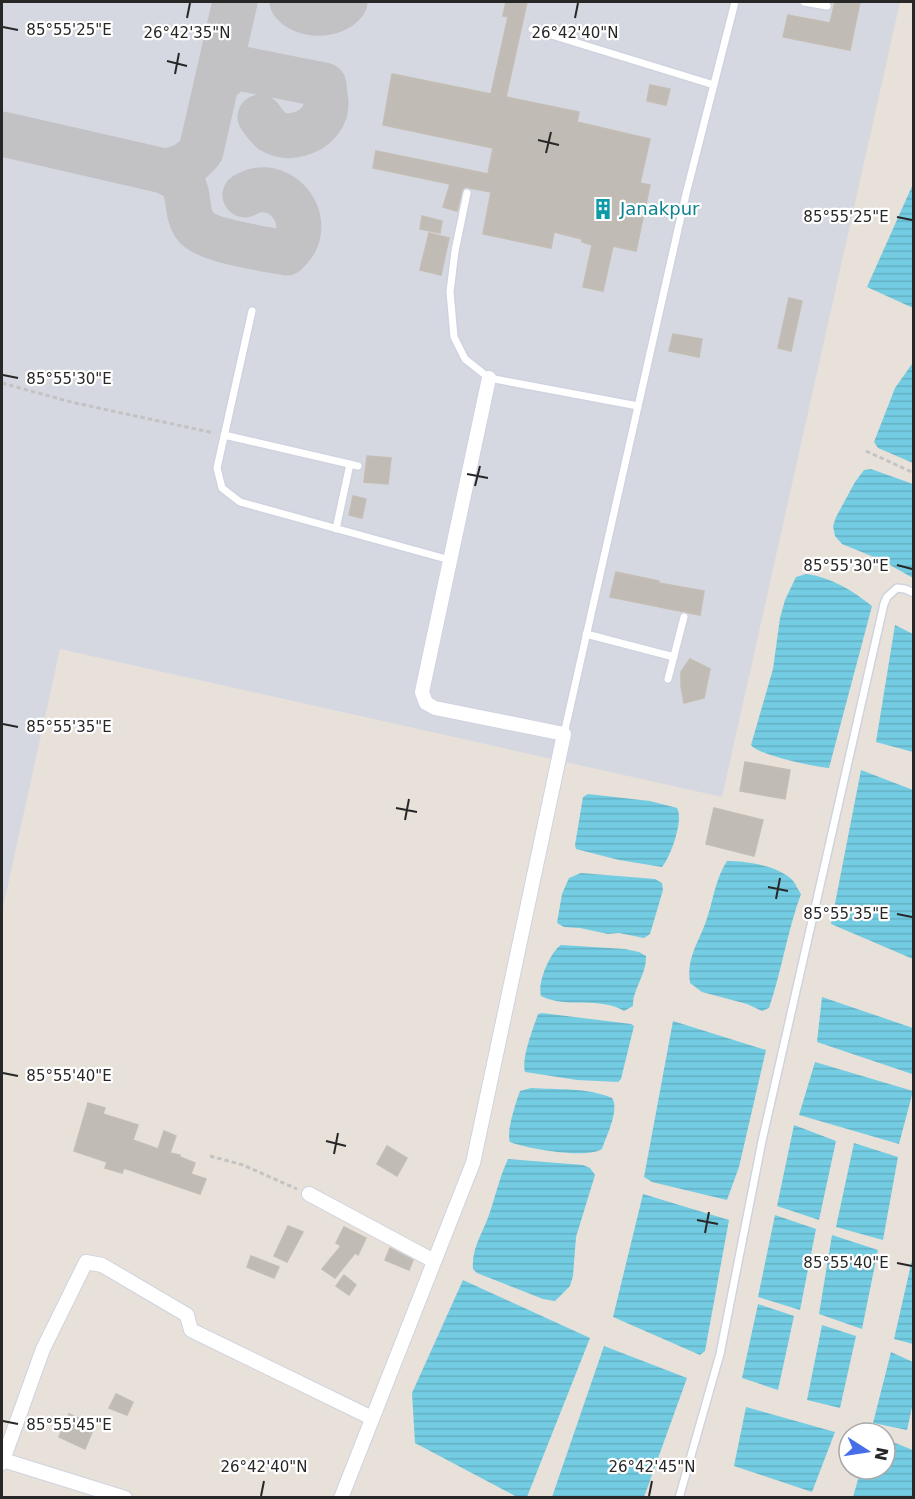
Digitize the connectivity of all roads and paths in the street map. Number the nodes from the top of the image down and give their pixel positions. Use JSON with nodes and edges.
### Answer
{"nodes":[{"id":1,"x":735,"y":2,"type":"edge"},
{"id":2,"x":804,"y":2,"type":"edge"},
{"id":3,"x":827,"y":6,"type":"dead end"},
{"id":4,"x":532,"y":29,"type":"dead end"},
{"id":5,"x":714,"y":85,"type":"junction"},
{"id":6,"x":467,"y":194,"type":"dead end"},
{"id":7,"x":252,"y":311,"type":"dead end"},
{"id":8,"x":489,"y":378,"type":"junction"},
{"id":9,"x":2,"y":383,"type":"edge"},
{"id":10,"x":638,"y":406,"type":"junction"},
{"id":11,"x":225,"y":435,"type":"junction"},
{"id":12,"x":866,"y":451,"type":"dead end"},
{"id":13,"x":914,"y":473,"type":"edge"},
{"id":14,"x":336,"y":529,"type":"junction"},
{"id":15,"x":450,"y":560,"type":"junction"},
{"id":16,"x":914,"y":592,"type":"edge"},
{"id":17,"x":684,"y":617,"type":"dead end"},
{"id":18,"x":586,"y":634,"type":"junction"},
{"id":19,"x":674,"y":657,"type":"junction"},
{"id":20,"x":668,"y":679,"type":"dead end"},
{"id":21,"x":564,"y":734,"type":"junction"},
{"id":22,"x":210,"y":1156,"type":"dead end"},
{"id":23,"x":309,"y":1194,"type":"joint"},
{"id":24,"x":434,"y":1261,"type":"junction"},
{"id":25,"x":372,"y":1419,"type":"junction"},
{"id":26,"x":2,"y":1462,"type":"edge"},
{"id":27,"x":125,"y":1497,"type":"edge"},
{"id":28,"x":341,"y":1497,"type":"edge"},
{"id":29,"x":679,"y":1497,"type":"edge"}],
"edges":[{"from":1,"to":5,"type":"lane"},
{"from":2,"to":3,"type":"lane"},
{"from":4,"to":5,"type":"lane"},
{"from":5,"to":10,"type":"lane"},
{"from":6,"to":8,"type":"lane"},
{"from":7,"to":11,"type":"lane"},
{"from":8,"to":10,"type":"lane"},
{"from":8,"to":15,"type":"street"},
{"from":9,"to":11,"type":"path"},
{"from":10,"to":18,"type":"lane"},
{"from":11,"to":14,"type":"lane"},
{"from":11,"to":14,"type":"lane"},
{"from":12,"to":13,"type":"path"},
{"from":14,"to":15,"type":"lane"},
{"from":15,"to":21,"type":"street"},
{"from":16,"to":29,"type":"lane"},
{"from":17,"to":19,"type":"lane"},
{"from":18,"to":19,"type":"lane"},
{"from":18,"to":21,"type":"lane"},
{"from":19,"to":20,"type":"lane"},
{"from":21,"to":24,"type":"street"},
{"from":22,"to":23,"type":"path"},
{"from":23,"to":24,"type":"street"},
{"from":24,"to":25,"type":"street"},
{"from":25,"to":26,"type":"street"},
{"from":25,"to":28,"type":"street"},
{"from":26,"to":27,"type":"street"}]}
